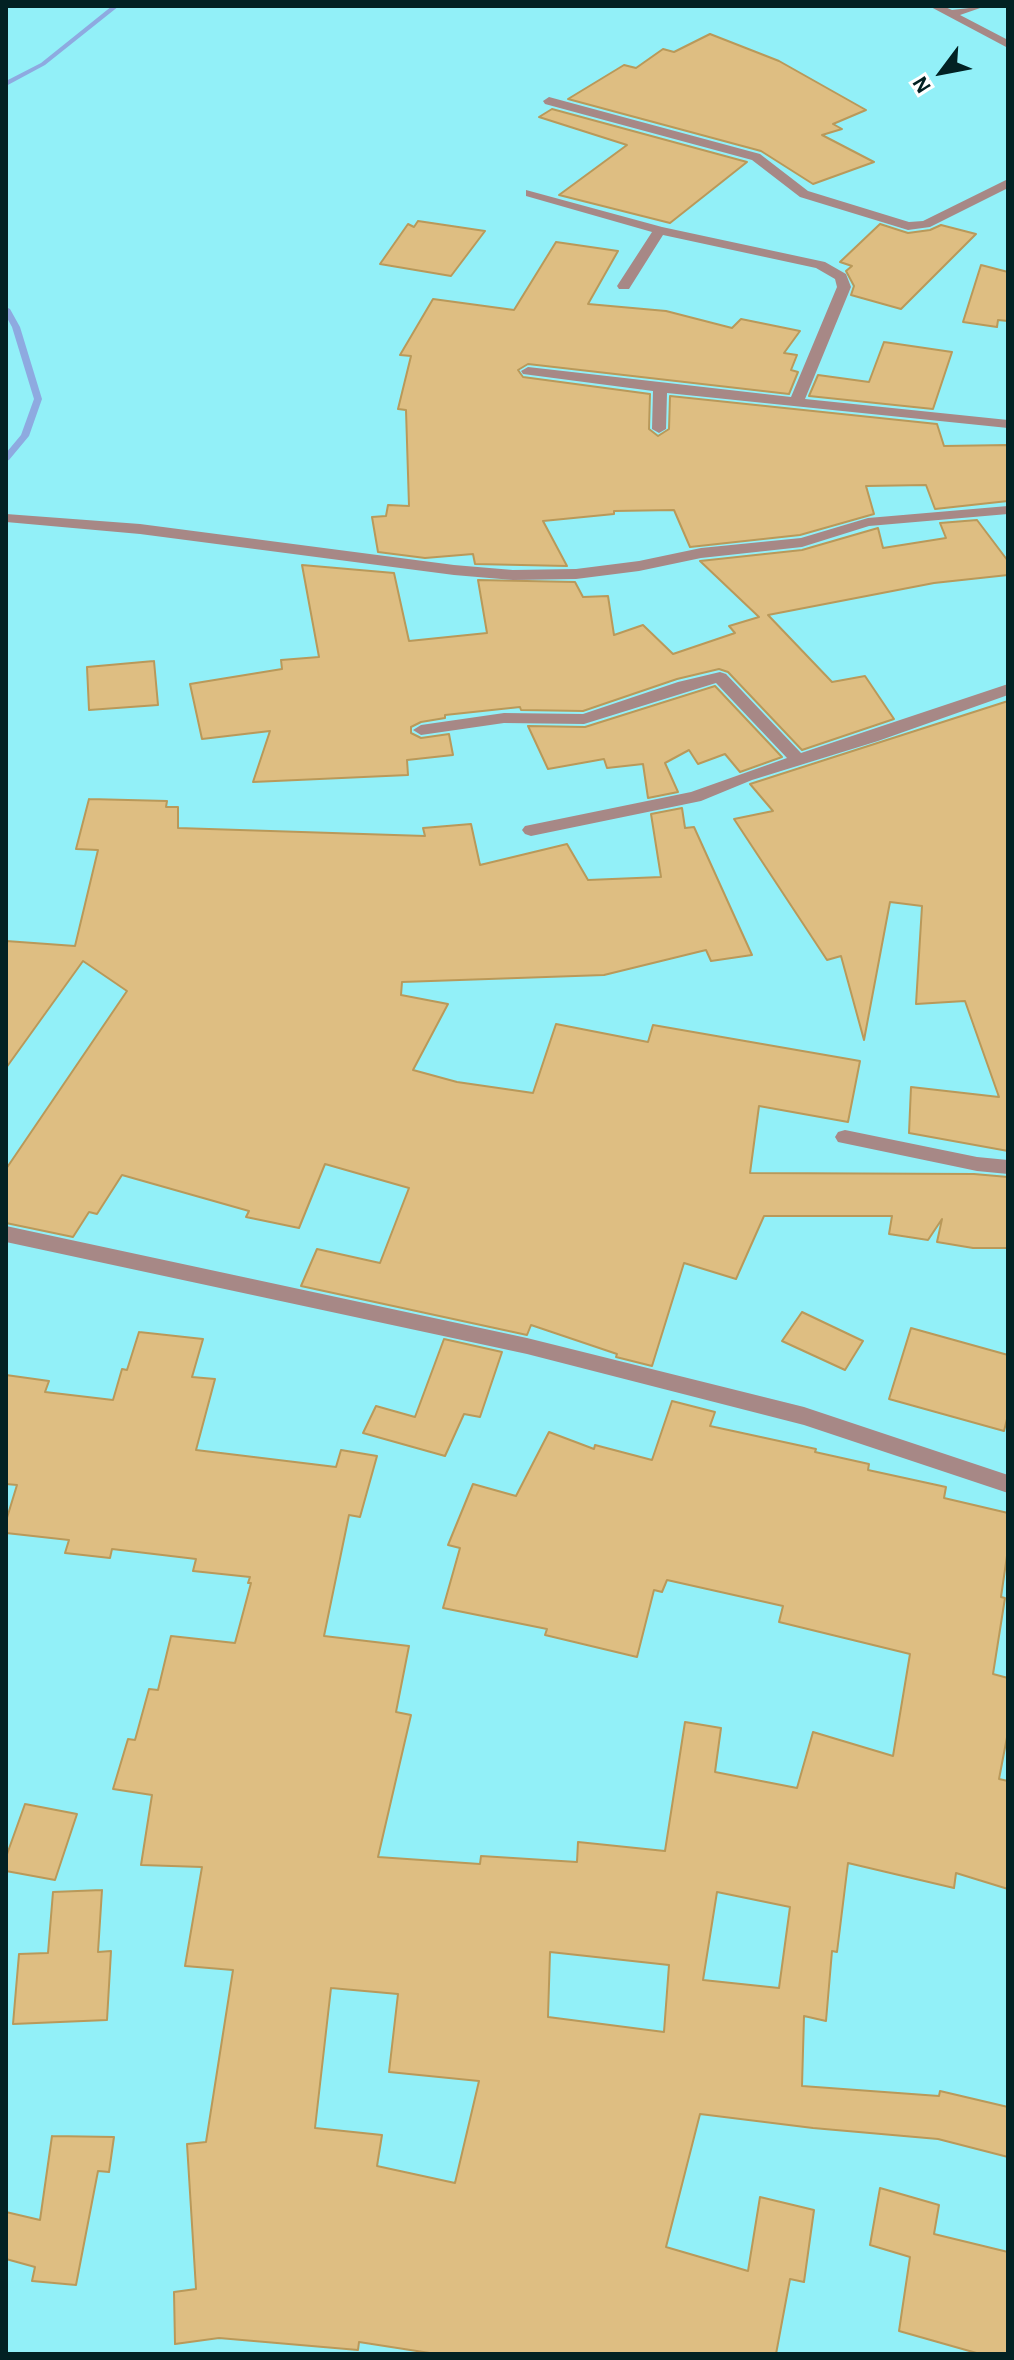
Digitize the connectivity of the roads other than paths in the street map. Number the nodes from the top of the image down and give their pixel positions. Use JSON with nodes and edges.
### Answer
{"nodes":[{"id":1,"x":935,"y":6,"type":"edge"},
{"id":2,"x":980,"y":6,"type":"edge"},
{"id":3,"x":951,"y":14,"type":"junction"},
{"id":4,"x":1007,"y":44,"type":"edge"},
{"id":5,"x":549,"y":101,"type":"dead end"},
{"id":6,"x":1008,"y":183,"type":"edge"},
{"id":7,"x":530,"y":193,"type":"dead end"},
{"id":8,"x":660,"y":230,"type":"junction"},
{"id":9,"x":624,"y":286,"type":"dead end"},
{"id":10,"x":528,"y":371,"type":"dead end"},
{"id":11,"x":660,"y":388,"type":"junction"},
{"id":12,"x":797,"y":400,"type":"junction"},
{"id":13,"x":1008,"y":424,"type":"edge"},
{"id":14,"x":659,"y":429,"type":"dead end"},
{"id":15,"x":1008,"y":510,"type":"edge"},
{"id":16,"x":6,"y":518,"type":"edge"},
{"id":17,"x":1008,"y":689,"type":"edge"},
{"id":18,"x":421,"y":730,"type":"dead end"},
{"id":19,"x":799,"y":761,"type":"junction"},
{"id":20,"x":531,"y":830,"type":"dead end"},
{"id":21,"x":845,"y":1137,"type":"dead end"},
{"id":22,"x":1008,"y":1167,"type":"edge"},
{"id":23,"x":6,"y":1234,"type":"edge"},
{"id":24,"x":1008,"y":1484,"type":"edge"}],
"edges":[{"from":1,"to":3,"type":"street"},
{"from":2,"to":3,"type":"street"},
{"from":3,"to":4,"type":"street"},
{"from":5,"to":6,"type":"street"},
{"from":7,"to":8,"type":"street"},
{"from":8,"to":9,"type":"street"},
{"from":8,"to":12,"type":"street"},
{"from":10,"to":11,"type":"street"},
{"from":11,"to":12,"type":"street"},
{"from":11,"to":14,"type":"street"},
{"from":12,"to":13,"type":"street"},
{"from":15,"to":16,"type":"street"},
{"from":17,"to":19,"type":"street"},
{"from":18,"to":19,"type":"street"},
{"from":19,"to":20,"type":"street"},
{"from":21,"to":22,"type":"street"},
{"from":23,"to":24,"type":"street"}]}
